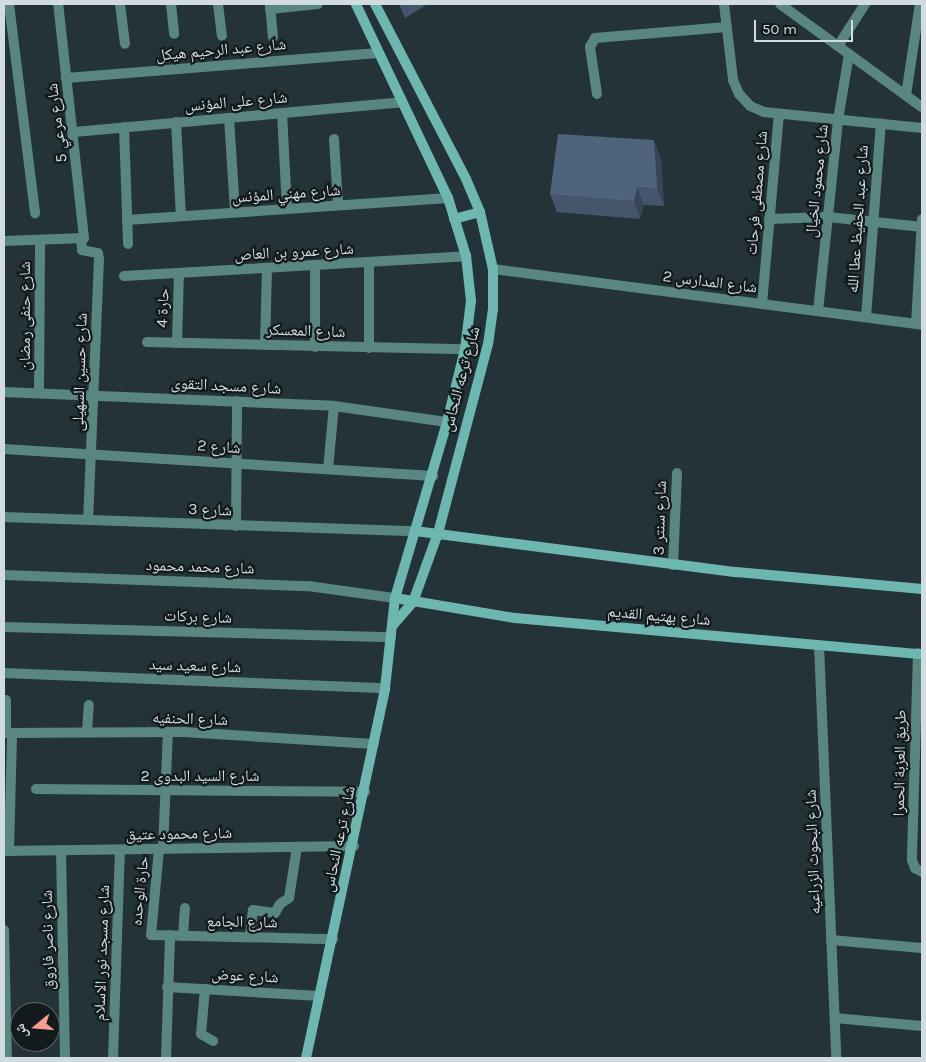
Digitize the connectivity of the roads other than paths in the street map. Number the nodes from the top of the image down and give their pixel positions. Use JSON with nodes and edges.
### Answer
{"nodes":[{"id":1,"x":9,"y":4,"type":"edge"},
{"id":2,"x":58,"y":4,"type":"edge"},
{"id":3,"x":120,"y":4,"type":"edge"},
{"id":4,"x":171,"y":4,"type":"edge"},
{"id":5,"x":218,"y":4,"type":"edge"},
{"id":6,"x":318,"y":4,"type":"edge"},
{"id":7,"x":356,"y":4,"type":"edge"},
{"id":8,"x":375,"y":4,"type":"edge"},
{"id":9,"x":724,"y":4,"type":"edge"},
{"id":10,"x":780,"y":4,"type":"edge"},
{"id":11,"x":866,"y":4,"type":"edge"},
{"id":12,"x":920,"y":4,"type":"edge"},
{"id":13,"x":270,"y":6,"type":"edge"},
{"id":14,"x":726,"y":27,"type":"junction"},
{"id":15,"x":174,"y":34,"type":"dead end"},
{"id":16,"x":222,"y":36,"type":"dead end"},
{"id":17,"x":273,"y":37,"type":"dead end"},
{"id":18,"x":125,"y":44,"type":"dead end"},
{"id":19,"x":838,"y":46,"type":"junction"},
{"id":20,"x":919,"y":49,"type":"edge"},
{"id":21,"x":378,"y":53,"type":"junction"},
{"id":22,"x":849,"y":54,"type":"junction"},
{"id":23,"x":66,"y":78,"type":"junction"},
{"id":24,"x":596,"y":94,"type":"dead end"},
{"id":25,"x":906,"y":95,"type":"junction"},
{"id":26,"x":402,"y":102,"type":"junction"},
{"id":27,"x":922,"y":107,"type":"edge"},
{"id":28,"x":282,"y":113,"type":"junction"},
{"id":29,"x":779,"y":114,"type":"junction"},
{"id":30,"x":229,"y":118,"type":"junction"},
{"id":31,"x":838,"y":120,"type":"junction"},
{"id":32,"x":176,"y":122,"type":"junction"},
{"id":33,"x":881,"y":124,"type":"junction"},
{"id":34,"x":124,"y":127,"type":"junction"},
{"id":35,"x":922,"y":128,"type":"edge"},
{"id":36,"x":74,"y":132,"type":"junction"},
{"id":37,"x":334,"y":139,"type":"dead end"},
{"id":38,"x":448,"y":198,"type":"junction"},
{"id":39,"x":338,"y":205,"type":"junction"},
{"id":40,"x":287,"y":208,"type":"junction"},
{"id":41,"x":235,"y":212,"type":"junction"},
{"id":42,"x":480,"y":212,"type":"junction"},
{"id":43,"x":35,"y":213,"type":"dead end"},
{"id":44,"x":181,"y":216,"type":"junction"},
{"id":45,"x":828,"y":217,"type":"junction"},
{"id":46,"x":454,"y":219,"type":"junction"},
{"id":47,"x":770,"y":219,"type":"junction"},
{"id":48,"x":922,"y":219,"type":"edge"},
{"id":49,"x":127,"y":220,"type":"junction"},
{"id":50,"x":873,"y":222,"type":"junction"},
{"id":51,"x":922,"y":227,"type":"edge"},
{"id":52,"x":83,"y":238,"type":"junction"},
{"id":53,"x":40,"y":240,"type":"junction"},
{"id":54,"x":4,"y":242,"type":"edge"},
{"id":55,"x":128,"y":244,"type":"dead end"},
{"id":56,"x":466,"y":256,"type":"junction"},
{"id":57,"x":369,"y":262,"type":"junction"},
{"id":58,"x":315,"y":266,"type":"junction"},
{"id":59,"x":266,"y":268,"type":"junction"},
{"id":60,"x":493,"y":269,"type":"junction"},
{"id":61,"x":180,"y":273,"type":"junction"},
{"id":62,"x":124,"y":276,"type":"dead end"},
{"id":63,"x":762,"y":304,"type":"junction"},
{"id":64,"x":818,"y":311,"type":"junction"},
{"id":65,"x":866,"y":317,"type":"junction"},
{"id":66,"x":919,"y":324,"type":"edge"},
{"id":67,"x":147,"y":342,"type":"dead end"},
{"id":68,"x":178,"y":343,"type":"junction"},
{"id":69,"x":266,"y":345,"type":"junction"},
{"id":70,"x":315,"y":347,"type":"junction"},
{"id":71,"x":369,"y":348,"type":"junction"},
{"id":72,"x":464,"y":349,"type":"junction"},
{"id":73,"x":4,"y":392,"type":"edge"},
{"id":74,"x":39,"y":392,"type":"junction"},
{"id":75,"x":94,"y":395,"type":"junction"},
{"id":76,"x":237,"y":401,"type":"junction"},
{"id":77,"x":334,"y":406,"type":"junction"},
{"id":78,"x":447,"y":422,"type":"junction"},
{"id":79,"x":4,"y":449,"type":"edge"},
{"id":80,"x":91,"y":454,"type":"junction"},
{"id":81,"x":237,"y":463,"type":"junction"},
{"id":82,"x":328,"y":469,"type":"junction"},
{"id":83,"x":677,"y":473,"type":"dead end"},
{"id":84,"x":433,"y":476,"type":"junction"},
{"id":85,"x":4,"y":517,"type":"edge"},
{"id":86,"x":88,"y":520,"type":"junction"},
{"id":87,"x":236,"y":526,"type":"junction"},
{"id":88,"x":415,"y":531,"type":"junction"},
{"id":89,"x":438,"y":533,"type":"junction"},
{"id":90,"x":673,"y":565,"type":"junction"},
{"id":91,"x":4,"y":575,"type":"edge"},
{"id":92,"x":922,"y":589,"type":"edge"},
{"id":93,"x":395,"y":598,"type":"junction"},
{"id":94,"x":413,"y":602,"type":"junction"},
{"id":95,"x":394,"y":624,"type":"junction"},
{"id":96,"x":4,"y":627,"type":"edge"},
{"id":97,"x":391,"y":637,"type":"junction"},
{"id":98,"x":819,"y":645,"type":"junction"},
{"id":99,"x":920,"y":653,"type":"edge"},
{"id":100,"x":4,"y":673,"type":"edge"},
{"id":101,"x":386,"y":688,"type":"junction"},
{"id":102,"x":6,"y":700,"type":"dead end"},
{"id":103,"x":88,"y":705,"type":"dead end"},
{"id":104,"x":87,"y":731,"type":"junction"},
{"id":105,"x":168,"y":732,"type":"junction"},
{"id":106,"x":7,"y":733,"type":"edge"},
{"id":107,"x":919,"y":741,"type":"edge"},
{"id":108,"x":374,"y":744,"type":"junction"},
{"id":109,"x":919,"y":771,"type":"edge"},
{"id":110,"x":36,"y":789,"type":"dead end"},
{"id":111,"x":165,"y":790,"type":"junction"},
{"id":112,"x":365,"y":792,"type":"junction"},
{"id":113,"x":918,"y":803,"type":"edge"},
{"id":114,"x":918,"y":833,"type":"edge"},
{"id":115,"x":354,"y":846,"type":"junction"},
{"id":116,"x":297,"y":847,"type":"junction"},
{"id":117,"x":161,"y":849,"type":"junction"},
{"id":118,"x":62,"y":850,"type":"junction"},
{"id":119,"x":120,"y":850,"type":"junction"},
{"id":120,"x":6,"y":851,"type":"edge"},
{"id":121,"x":921,"y":871,"type":"edge"},
{"id":122,"x":185,"y":908,"type":"dead end"},
{"id":123,"x":4,"y":930,"type":"edge"},
{"id":124,"x":151,"y":935,"type":"joint"},
{"id":125,"x":170,"y":936,"type":"junction"},
{"id":126,"x":183,"y":936,"type":"junction"},
{"id":127,"x":250,"y":937,"type":"junction"},
{"id":128,"x":333,"y":939,"type":"junction"},
{"id":129,"x":831,"y":940,"type":"junction"},
{"id":130,"x":922,"y":948,"type":"edge"},
{"id":131,"x":167,"y":987,"type":"junction"},
{"id":132,"x":204,"y":989,"type":"junction"},
{"id":133,"x":320,"y":996,"type":"junction"},
{"id":134,"x":835,"y":1018,"type":"junction"},
{"id":135,"x":922,"y":1026,"type":"edge"},
{"id":136,"x":213,"y":1041,"type":"dead end"},
{"id":137,"x":7,"y":1058,"type":"edge"},
{"id":138,"x":65,"y":1058,"type":"edge"},
{"id":139,"x":113,"y":1058,"type":"edge"},
{"id":140,"x":166,"y":1058,"type":"edge"},
{"id":141,"x":306,"y":1058,"type":"edge"},
{"id":142,"x":836,"y":1058,"type":"edge"}],
"edges":[{"from":1,"to":43,"type":"street"},
{"from":2,"to":23,"type":"street","name":"شارع مرعي 5"},
{"from":3,"to":18,"type":"street"},
{"from":4,"to":15,"type":"street"},
{"from":5,"to":16,"type":"street"},
{"from":6,"to":13,"type":"street"},
{"from":7,"to":21,"type":"main road","name":"شارع ترعه النحاس"},
{"from":8,"to":42,"type":"main road","name":"شارع ترعه النحاس"},
{"from":9,"to":14,"type":"street"},
{"from":10,"to":19,"type":"street"},
{"from":11,"to":19,"type":"street"},
{"from":12,"to":20,"type":"street"},
{"from":13,"to":17,"type":"street"},
{"from":14,"to":24,"type":"street"},
{"from":14,"to":29,"type":"street"},
{"from":19,"to":22,"type":"street"},
{"from":20,"to":25,"type":"street"},
{"from":21,"to":23,"type":"street","name":"شارع عبد الرحيم هيكل"},
{"from":21,"to":26,"type":"main road","name":"شارع ترعه النحاس"},
{"from":22,"to":25,"type":"street"},
{"from":22,"to":31,"type":"street","name":"شارع محمود الخيال"},
{"from":23,"to":36,"type":"street","name":"شارع مرعي 5"},
{"from":25,"to":27,"type":"street"},
{"from":26,"to":28,"type":"street","name":"شارع على المؤنس"},
{"from":26,"to":38,"type":"main road","name":"شارع ترعه النحاس"},
{"from":28,"to":30,"type":"street","name":"شارع على المؤنس"},
{"from":28,"to":40,"type":"street"},
{"from":29,"to":31,"type":"street"},
{"from":29,"to":47,"type":"street","name":"شارع مصطفى فرحات"},
{"from":30,"to":32,"type":"street","name":"شارع على المؤنس"},
{"from":30,"to":41,"type":"street"},
{"from":31,"to":33,"type":"street"},
{"from":31,"to":45,"type":"street","name":"شارع محمود الخيال"},
{"from":32,"to":34,"type":"street","name":"شارع على المؤنس"},
{"from":32,"to":44,"type":"street"},
{"from":33,"to":35,"type":"street"},
{"from":33,"to":50,"type":"street","name":"شارع عبد الحفيظ عطا الله"},
{"from":34,"to":36,"type":"street","name":"شارع على المؤنس"},
{"from":34,"to":49,"type":"street"},
{"from":36,"to":52,"type":"street","name":"شارع مرعي 5"},
{"from":37,"to":39,"type":"street"},
{"from":38,"to":39,"type":"street","name":"شارع مهني المؤنس"},
{"from":38,"to":46,"type":"main road","name":"شارع ترعه النحاس"},
{"from":39,"to":40,"type":"street","name":"شارع مهني المؤنس"},
{"from":40,"to":41,"type":"street","name":"شارع مهني المؤنس"},
{"from":41,"to":44,"type":"street","name":"شارع مهني المؤنس"},
{"from":42,"to":46,"type":"main road"},
{"from":42,"to":60,"type":"main road","name":"شارع ترعه النحاس"},
{"from":44,"to":49,"type":"street","name":"شارع مهني المؤنس"},
{"from":45,"to":47,"type":"street"},
{"from":45,"to":50,"type":"street"},
{"from":45,"to":64,"type":"street","name":"شارع محمود الخيال"},
{"from":46,"to":56,"type":"main road","name":"شارع ترعه النحاس"},
{"from":47,"to":63,"type":"street","name":"شارع مصطفى فرحات"},
{"from":48,"to":51,"type":"street"},
{"from":49,"to":55,"type":"street"},
{"from":50,"to":51,"type":"street"},
{"from":50,"to":65,"type":"street","name":"شارع عبد الحفيظ عطا الله"},
{"from":51,"to":66,"type":"street"},
{"from":52,"to":53,"type":"street"},
{"from":52,"to":75,"type":"street","name":"شارع حسين السهيلى"},
{"from":53,"to":54,"type":"street"},
{"from":53,"to":74,"type":"street","name":"شارع حنفى رمضان"},
{"from":56,"to":57,"type":"street","name":"شارع عمرو بن العاص"},
{"from":56,"to":72,"type":"main road","name":"شارع ترعه النحاس"},
{"from":57,"to":58,"type":"street","name":"شارع عمرو بن العاص"},
{"from":57,"to":71,"type":"street"},
{"from":58,"to":59,"type":"street","name":"شارع عمرو بن العاص"},
{"from":58,"to":70,"type":"street"},
{"from":59,"to":61,"type":"street","name":"شارع عمرو بن العاص"},
{"from":59,"to":69,"type":"street"},
{"from":60,"to":63,"type":"street","name":"شارع المدارس 2"},
{"from":60,"to":89,"type":"main road","name":"شارع ترعه النحاس"},
{"from":61,"to":62,"type":"street","name":"شارع عمرو بن العاص"},
{"from":61,"to":68,"type":"street","name":"حارة 4"},
{"from":63,"to":64,"type":"street","name":"شارع المدارس 2"},
{"from":64,"to":65,"type":"street","name":"شارع المدارس 2"},
{"from":65,"to":66,"type":"street","name":"شارع المدارس 2"},
{"from":67,"to":68,"type":"street","name":"شارع المعسكر"},
{"from":68,"to":69,"type":"street","name":"شارع المعسكر"},
{"from":69,"to":70,"type":"street","name":"شارع المعسكر"},
{"from":70,"to":71,"type":"street","name":"شارع المعسكر"},
{"from":71,"to":72,"type":"street","name":"شارع المعسكر"},
{"from":72,"to":78,"type":"main road","name":"شارع ترعه النحاس"},
{"from":73,"to":74,"type":"street","name":"شارع مسجد التقوى"},
{"from":74,"to":75,"type":"street","name":"شارع مسجد التقوى"},
{"from":75,"to":76,"type":"street","name":"شارع مسجد التقوى"},
{"from":75,"to":80,"type":"street","name":"شارع حسين السهيلى"},
{"from":76,"to":77,"type":"street","name":"شارع مسجد التقوى"},
{"from":76,"to":81,"type":"street"},
{"from":77,"to":78,"type":"street","name":"شارع مسجد التقوى"},
{"from":77,"to":82,"type":"street"},
{"from":78,"to":84,"type":"main road","name":"شارع ترعه النحاس"},
{"from":79,"to":80,"type":"street","name":"شارع 2"},
{"from":80,"to":81,"type":"street","name":"شارع 2"},
{"from":80,"to":86,"type":"street","name":"شارع حسين السهيلى"},
{"from":81,"to":82,"type":"street","name":"شارع 2"},
{"from":81,"to":87,"type":"street"},
{"from":82,"to":84,"type":"street","name":"شارع 2"},
{"from":83,"to":90,"type":"street","name":"شارع سنتر 3"},
{"from":84,"to":88,"type":"main road","name":"شارع ترعه النحاس"},
{"from":85,"to":86,"type":"street","name":"شارع 3"},
{"from":86,"to":87,"type":"street","name":"شارع 3"},
{"from":87,"to":88,"type":"street","name":"شارع 3"},
{"from":88,"to":89,"type":"main road"},
{"from":88,"to":93,"type":"main road","name":"شارع ترعه النحاس"},
{"from":89,"to":90,"type":"main road"},
{"from":89,"to":94,"type":"main road","name":"شارع ترعه النحاس"},
{"from":90,"to":92,"type":"main road"},
{"from":91,"to":93,"type":"street","name":"شارع محمد محمود"},
{"from":93,"to":94,"type":"main road","name":"شارع بهتيم القديم"},
{"from":93,"to":95,"type":"main road","name":"شارع ترعه النحاس"},
{"from":94,"to":95,"type":"main road","name":"شارع ترعه النحاس"},
{"from":94,"to":98,"type":"main road","name":"شارع بهتيم القديم"},
{"from":95,"to":97,"type":"main road","name":"شارع ترعه النحاس"},
{"from":96,"to":97,"type":"street","name":"شارع بركات"},
{"from":97,"to":101,"type":"main road","name":"شارع ترعه النحاس"},
{"from":98,"to":99,"type":"main road","name":"شارع بهتيم القديم"},
{"from":98,"to":129,"type":"street","name":"شارع البحوث الزراعيه"},
{"from":99,"to":107,"type":"street","name":"طريق العزبة الحمرا"},
{"from":100,"to":101,"type":"street","name":"شارع سعيد سيد"},
{"from":101,"to":108,"type":"main road","name":"شارع ترعه النحاس"},
{"from":102,"to":106,"type":"street"},
{"from":103,"to":104,"type":"street"},
{"from":104,"to":105,"type":"street","name":"شارع الحنفيه"},
{"from":104,"to":106,"type":"street","name":"شارع الحنفيه"},
{"from":105,"to":108,"type":"street","name":"شارع الحنفيه"},
{"from":105,"to":111,"type":"street","name":"حارة الوحده"},
{"from":106,"to":120,"type":"street"},
{"from":107,"to":109,"type":"street","name":"طريق العزبة الحمرا"},
{"from":108,"to":112,"type":"main road","name":"شارع ترعه النحاس"},
{"from":109,"to":113,"type":"street","name":"طريق العزبة الحمرا"},
{"from":110,"to":111,"type":"street","name":"شارع السيد البدوى 2"},
{"from":111,"to":112,"type":"street","name":"شارع السيد البدوى 2"},
{"from":111,"to":117,"type":"street","name":"حارة الوحده"},
{"from":112,"to":115,"type":"main road","name":"شارع ترعه النحاس"},
{"from":113,"to":114,"type":"street","name":"طريق العزبة الحمرا"},
{"from":114,"to":121,"type":"street","name":"طريق العزبة الحمرا"},
{"from":115,"to":116,"type":"street","name":"شارع محمود عتيق"},
{"from":115,"to":128,"type":"main road","name":"شارع ترعه النحاس"},
{"from":116,"to":117,"type":"street","name":"شارع محمود عتيق"},
{"from":116,"to":127,"type":"street"},
{"from":117,"to":119,"type":"street","name":"شارع محمود عتيق"},
{"from":117,"to":124,"type":"street","name":"حارة الوحده"},
{"from":118,"to":119,"type":"street","name":"شارع محمود عتيق"},
{"from":118,"to":120,"type":"street","name":"شارع محمود عتيق"},
{"from":118,"to":138,"type":"street","name":"شارع ناصر فاروق"},
{"from":119,"to":139,"type":"street","name":"شارع مسجد نور الاسلام"},
{"from":122,"to":126,"type":"street"},
{"from":123,"to":137,"type":"street"},
{"from":124,"to":125,"type":"street","name":"شارع الجامع"},
{"from":125,"to":126,"type":"street","name":"شارع الجامع"},
{"from":125,"to":131,"type":"street"},
{"from":126,"to":127,"type":"street","name":"شارع الجامع"},
{"from":127,"to":128,"type":"street","name":"شارع الجامع"},
{"from":128,"to":133,"type":"main road","name":"شارع ترعه النحاس"},
{"from":129,"to":130,"type":"street"},
{"from":129,"to":134,"type":"street","name":"شارع البحوث الزراعيه"},
{"from":131,"to":132,"type":"street","name":"شارع عوض"},
{"from":131,"to":140,"type":"street"},
{"from":132,"to":133,"type":"street","name":"شارع عوض"},
{"from":132,"to":136,"type":"street"},
{"from":133,"to":141,"type":"main road","name":"شارع ترعه النحاس"},
{"from":134,"to":135,"type":"street"},
{"from":134,"to":142,"type":"street","name":"شارع البحوث الزراعيه"}]}
